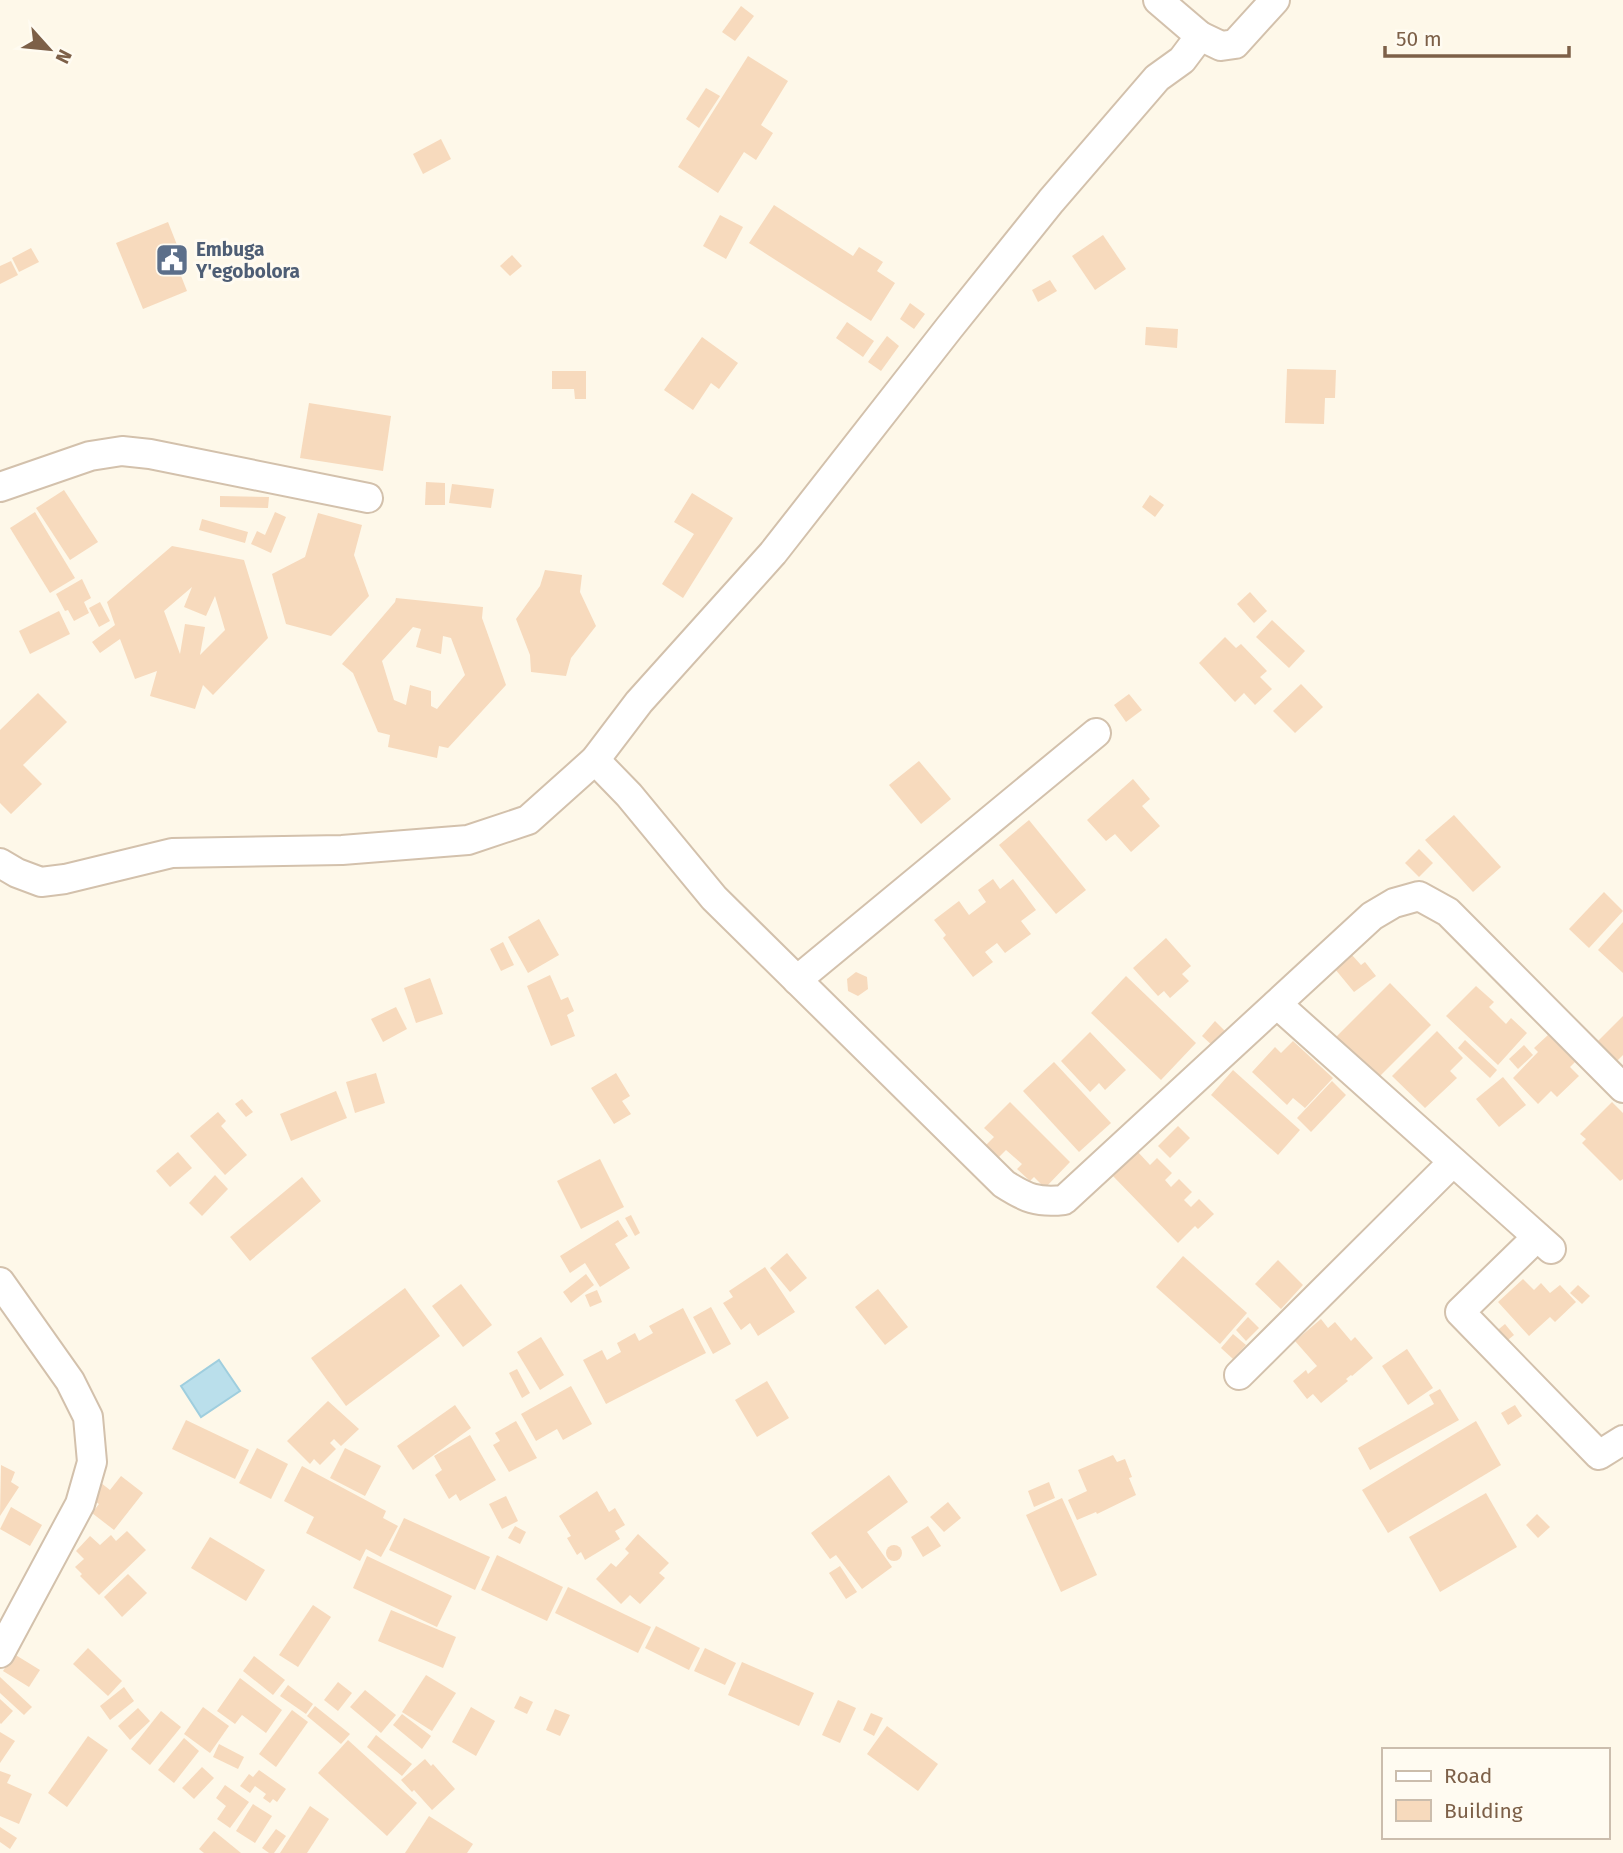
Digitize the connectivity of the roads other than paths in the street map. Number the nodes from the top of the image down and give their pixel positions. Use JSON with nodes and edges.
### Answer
{"nodes":[{"id":1,"x":1158,"y":0,"type":"edge"},
{"id":2,"x":1275,"y":0,"type":"edge"},
{"id":3,"x":1200,"y":36,"type":"junction"},
{"id":4,"x":0,"y":486,"type":"edge"},
{"id":5,"x":368,"y":498,"type":"dead end"},
{"id":6,"x":1096,"y":733,"type":"dead end"},
{"id":7,"x":595,"y":760,"type":"junction"},
{"id":8,"x":0,"y":863,"type":"edge"},
{"id":9,"x":797,"y":979,"type":"junction"},
{"id":10,"x":1277,"y":1004,"type":"junction"},
{"id":11,"x":1623,"y":1088,"type":"edge"},
{"id":12,"x":1453,"y":1162,"type":"junction"},
{"id":13,"x":0,"y":1282,"type":"edge"},
{"id":14,"x":1239,"y":1375,"type":"dead end"},
{"id":15,"x":1623,"y":1440,"type":"edge"},
{"id":16,"x":0,"y":1653,"type":"edge"}],
"edges":[{"from":1,"to":3,"type":"street"},
{"from":2,"to":3,"type":"street"},
{"from":3,"to":7,"type":"street"},
{"from":4,"to":5,"type":"street"},
{"from":6,"to":9,"type":"street"},
{"from":7,"to":8,"type":"street"},
{"from":7,"to":9,"type":"street"},
{"from":9,"to":10,"type":"street"},
{"from":10,"to":11,"type":"street"},
{"from":10,"to":12,"type":"street"},
{"from":12,"to":14,"type":"street"},
{"from":12,"to":15,"type":"street"},
{"from":13,"to":16,"type":"street"}]}
